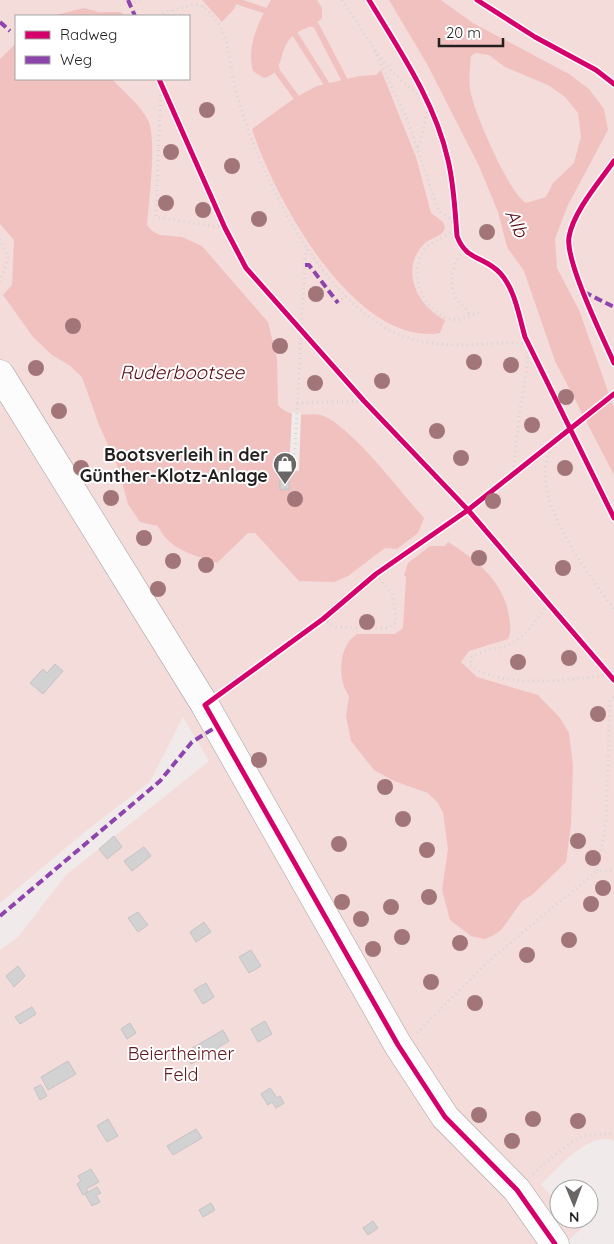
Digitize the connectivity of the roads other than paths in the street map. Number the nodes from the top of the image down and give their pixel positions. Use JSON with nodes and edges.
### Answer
{"nodes":[{"id":1,"x":0,"y":374,"type":"edge"},
{"id":2,"x":555,"y":1244,"type":"edge"}],
"edges":[{"from":1,"to":2,"type":"lane"}]}
